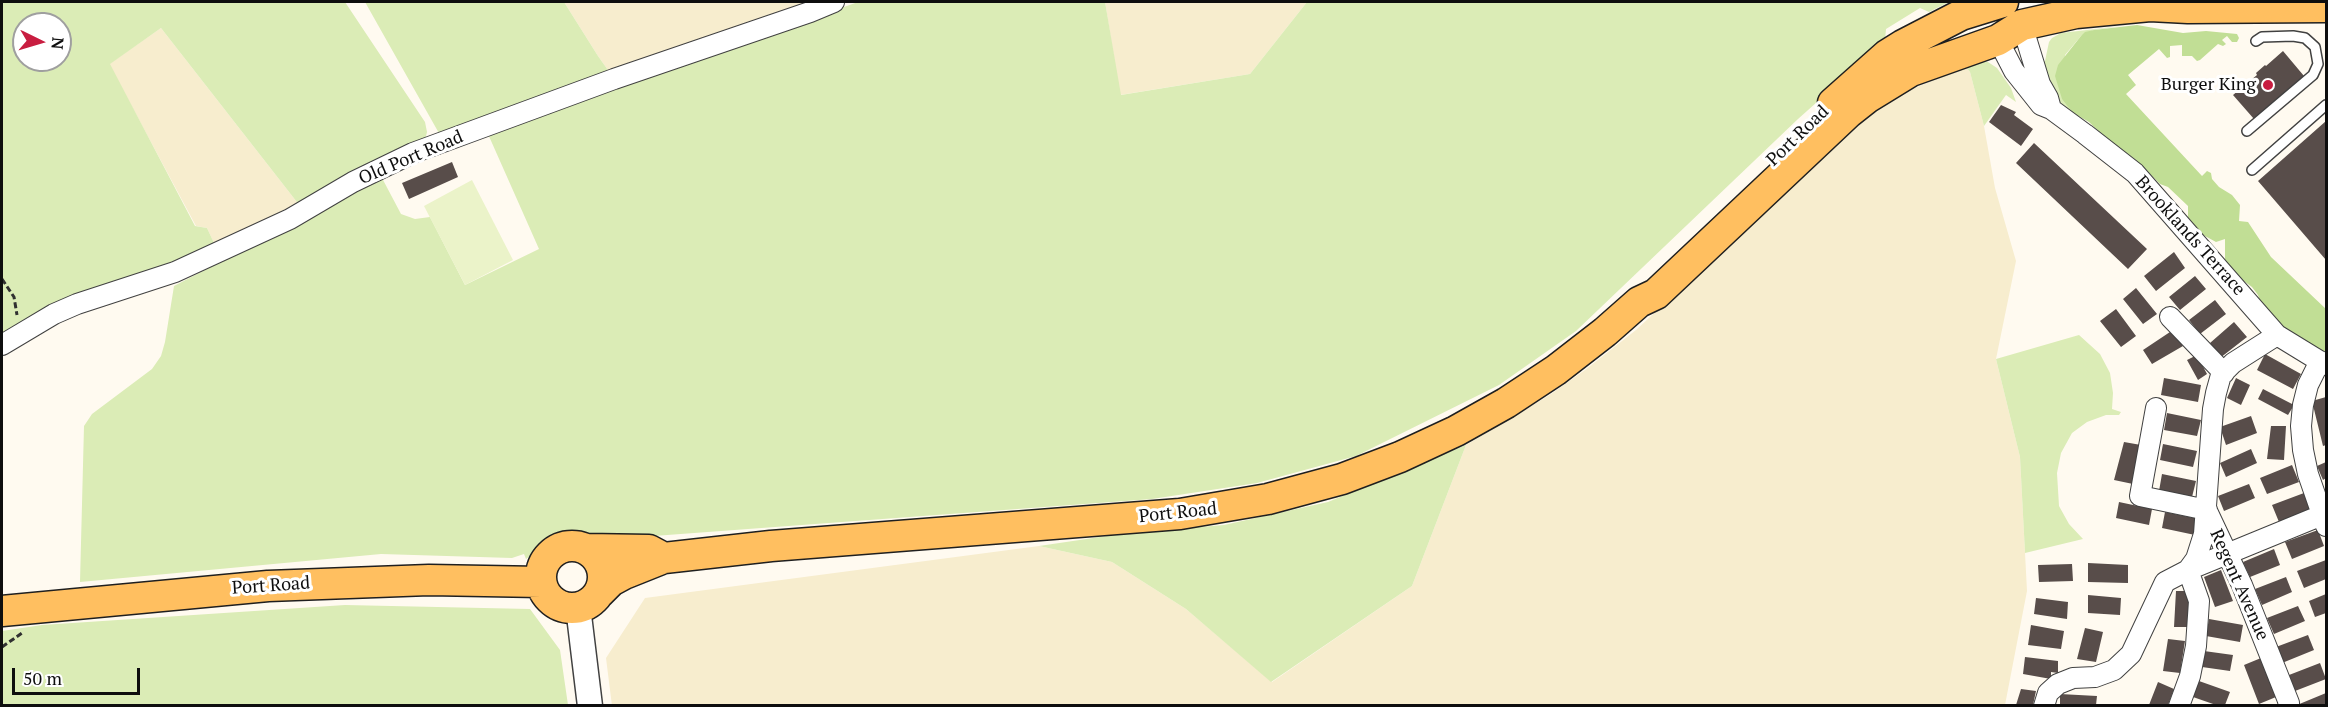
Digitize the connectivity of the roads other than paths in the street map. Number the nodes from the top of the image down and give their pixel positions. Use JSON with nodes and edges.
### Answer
{"nodes":[{"id":1,"x":834,"y":2,"type":"edge"},
{"id":2,"x":2315,"y":11,"type":"edge"},
{"id":3,"x":2000,"y":13,"type":"edge"},
{"id":4,"x":2256,"y":41,"type":"dead end"},
{"id":5,"x":2326,"y":105,"type":"edge"},
{"id":6,"x":2051,"y":109,"type":"junction"},
{"id":7,"x":2247,"y":131,"type":"dead end"},
{"id":8,"x":2252,"y":170,"type":"dead end"},
{"id":9,"x":2170,"y":317,"type":"dead end"},
{"id":10,"x":2277,"y":335,"type":"junction"},
{"id":11,"x":9,"y":340,"type":"edge"},
{"id":12,"x":2323,"y":363,"type":"edge"},
{"id":13,"x":2224,"y":372,"type":"junction"},
{"id":14,"x":2156,"y":408,"type":"dead end"},
{"id":15,"x":2207,"y":510,"type":"junction"},
{"id":16,"x":2324,"y":521,"type":"edge"},
{"id":17,"x":586,"y":549,"type":"junction"},
{"id":18,"x":2226,"y":554,"type":"junction"},
{"id":19,"x":664,"y":558,"type":"junction"},
{"id":20,"x":2188,"y":570,"type":"junction"},
{"id":21,"x":541,"y":582,"type":"junction"},
{"id":22,"x":588,"y":600,"type":"junction"},
{"id":23,"x":2,"y":611,"type":"edge"},
{"id":24,"x":590,"y":705,"type":"edge"},
{"id":25,"x":2044,"y":705,"type":"edge"},
{"id":26,"x":2179,"y":705,"type":"edge"},
{"id":27,"x":2289,"y":705,"type":"edge"}],
"edges":[{"from":1,"to":11,"type":"street","name":"Old Port Road"},
{"from":2,"to":3,"type":"main road","name":"Port Road"},
{"from":3,"to":6,"type":"street","name":"Brooklands Terrace"},
{"from":3,"to":6,"type":"street","name":"Brooklands Terrace"},
{"from":3,"to":19,"type":"main road","name":"Port Road"},
{"from":4,"to":7,"type":"lane"},
{"from":5,"to":8,"type":"lane"},
{"from":6,"to":10,"type":"street","name":"Brooklands Terrace"},
{"from":9,"to":13,"type":"street"},
{"from":10,"to":12,"type":"street","name":"Brooklands Terrace"},
{"from":10,"to":13,"type":"street"},
{"from":12,"to":16,"type":"street"},
{"from":13,"to":15,"type":"street"},
{"from":14,"to":15,"type":"street","name":"Regent Avenue"},
{"from":15,"to":18,"type":"street","name":"Regent Avenue"},
{"from":15,"to":20,"type":"street"},
{"from":16,"to":18,"type":"street"},
{"from":17,"to":19,"type":"main road","name":"Port Road"},
{"from":17,"to":21,"type":"main road"},
{"from":17,"to":22,"type":"main road"},
{"from":18,"to":20,"type":"street"},
{"from":18,"to":27,"type":"street","name":"Regent Avenue"},
{"from":19,"to":22,"type":"main road","name":"Port Road"},
{"from":20,"to":25,"type":"street"},
{"from":20,"to":26,"type":"street"},
{"from":21,"to":22,"type":"main road"},
{"from":21,"to":23,"type":"main road","name":"Port Road"},
{"from":22,"to":24,"type":"street"}]}
